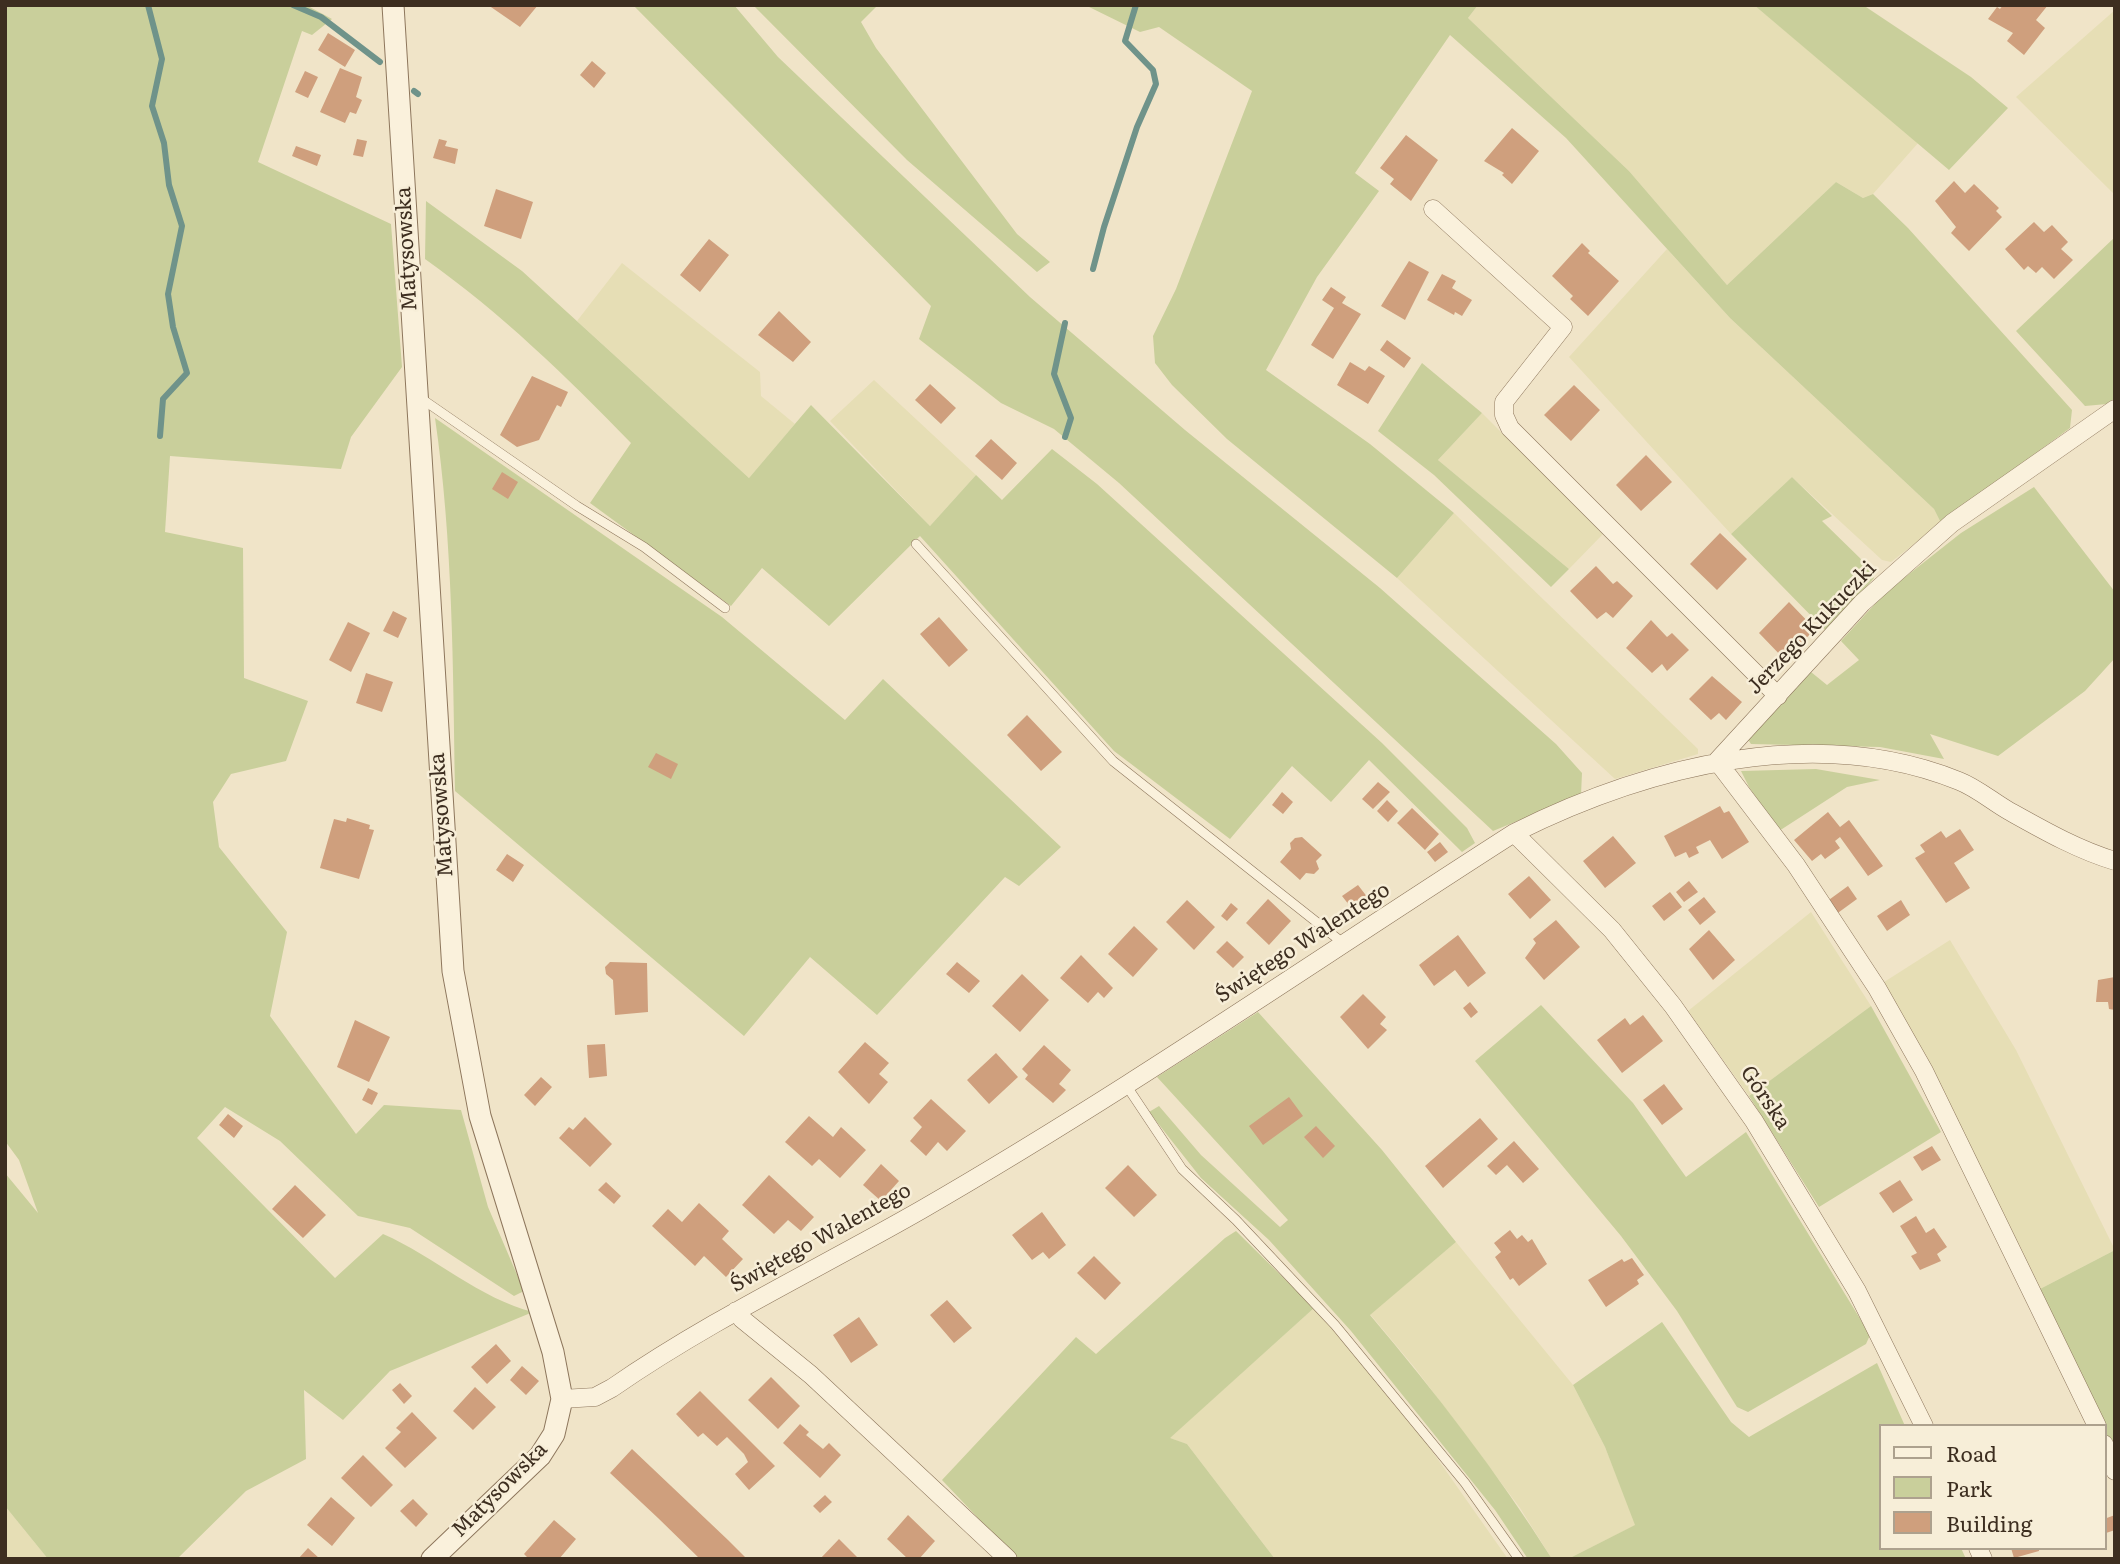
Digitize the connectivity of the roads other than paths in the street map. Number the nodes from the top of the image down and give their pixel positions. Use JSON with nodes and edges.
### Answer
{"nodes":[{"id":1,"x":393,"y":5,"type":"edge"},
{"id":2,"x":1433,"y":209,"type":"dead end"},
{"id":3,"x":416,"y":396,"type":"junction"},
{"id":4,"x":2115,"y":409,"type":"edge"},
{"id":5,"x":916,"y":544,"type":"dead end"},
{"id":6,"x":725,"y":608,"type":"dead end"},
{"id":7,"x":1778,"y":696,"type":"junction"},
{"id":8,"x":1717,"y":761,"type":"junction"},
{"id":9,"x":1514,"y":833,"type":"junction"},
{"id":10,"x":2115,"y":861,"type":"edge"},
{"id":11,"x":1343,"y":943,"type":"junction"},
{"id":12,"x":1125,"y":1083,"type":"junction"},
{"id":13,"x":736,"y":1311,"type":"junction"},
{"id":14,"x":562,"y":1399,"type":"junction"},
{"id":15,"x":1923,"y":1424,"type":"edge"},
{"id":16,"x":2096,"y":1424,"type":"edge"},
{"id":17,"x":2106,"y":1449,"type":"edge"},
{"id":18,"x":2115,"y":1471,"type":"edge"},
{"id":19,"x":432,"y":1559,"type":"edge"},
{"id":20,"x":1007,"y":1559,"type":"edge"},
{"id":21,"x":1519,"y":1559,"type":"edge"}],
"edges":[{"from":1,"to":3,"type":"street","name":"Matysowska"},
{"from":2,"to":7,"type":"street"},
{"from":3,"to":6,"type":"lane"},
{"from":3,"to":14,"type":"street","name":"Matysowska"},
{"from":4,"to":7,"type":"street","name":"Jerzego Kukuczki"},
{"from":5,"to":11,"type":"lane"},
{"from":7,"to":8,"type":"street","name":"Jerzego Kukuczki"},
{"from":8,"to":9,"type":"street","name":"Świętego Walentego"},
{"from":8,"to":10,"type":"street","name":"Świętego Walentego"},
{"from":8,"to":16,"type":"street"},
{"from":9,"to":11,"type":"street","name":"Świętego Walentego"},
{"from":9,"to":15,"type":"street","name":"Górska"},
{"from":11,"to":12,"type":"street","name":"Świętego Walentego"},
{"from":12,"to":13,"type":"street","name":"Świętego Walentego"},
{"from":12,"to":21,"type":"lane"},
{"from":13,"to":14,"type":"street","name":"Świętego Walentego"},
{"from":13,"to":20,"type":"street"},
{"from":14,"to":19,"type":"street","name":"Matysowska"},
{"from":17,"to":18,"type":"street"}]}
